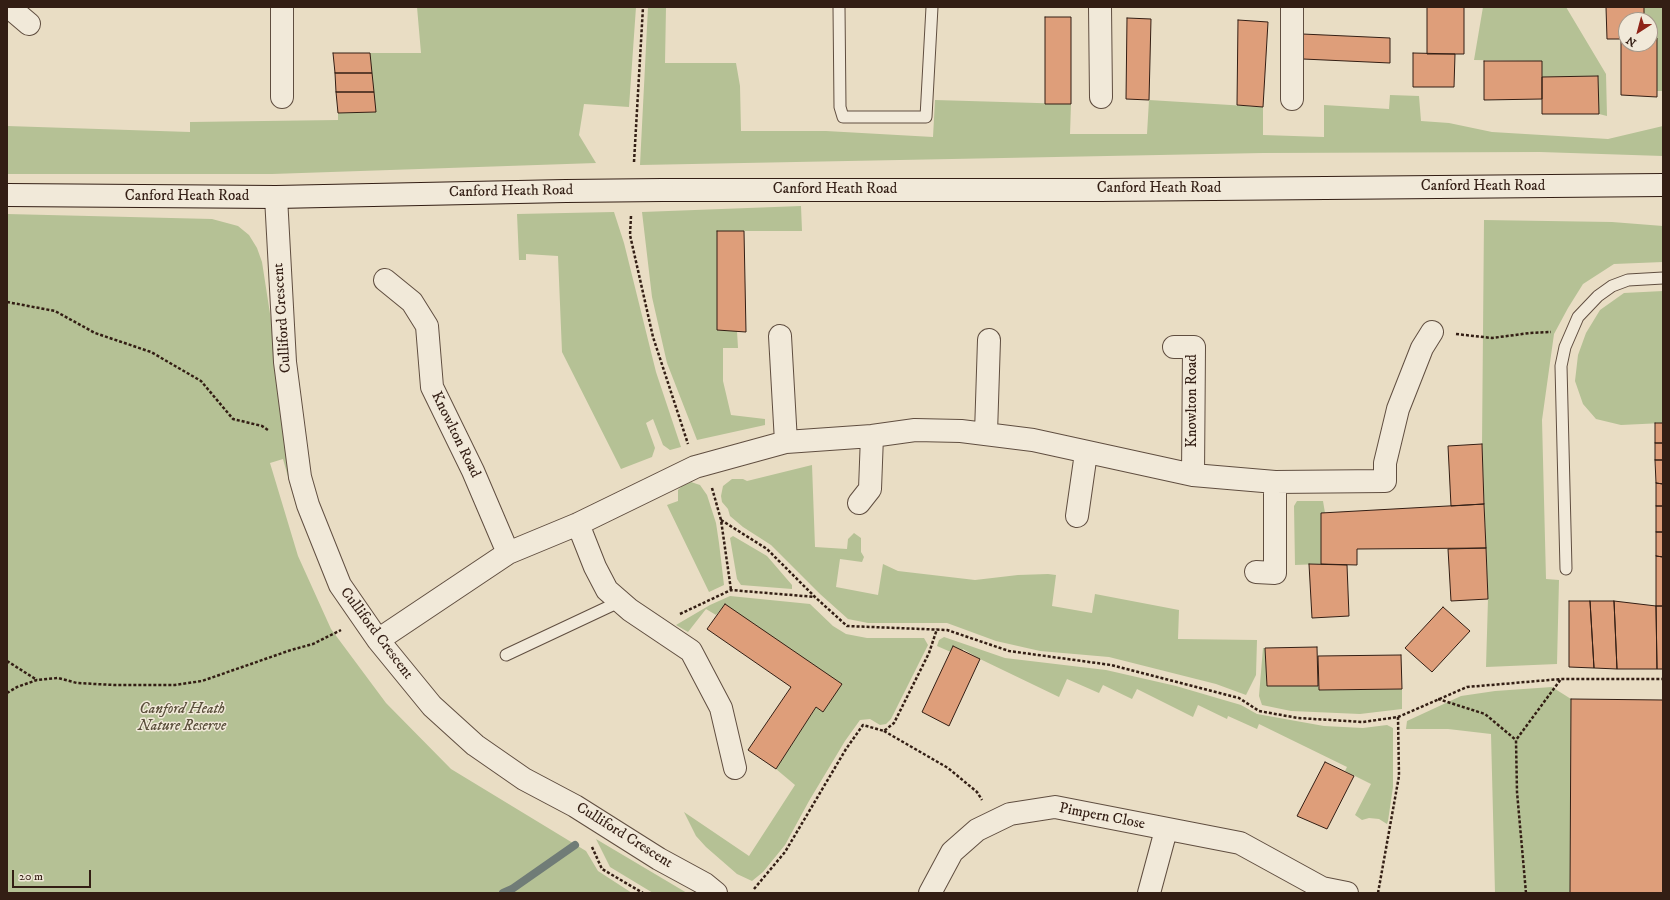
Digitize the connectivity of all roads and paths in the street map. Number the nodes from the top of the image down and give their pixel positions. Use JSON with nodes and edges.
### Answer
{"nodes":[{"id":1,"x":9,"y":7,"type":"edge"},
{"id":2,"x":282,"y":7,"type":"edge"},
{"id":3,"x":643,"y":7,"type":"edge"},
{"id":4,"x":839,"y":7,"type":"edge"},
{"id":5,"x":932,"y":7,"type":"edge"},
{"id":6,"x":1100,"y":7,"type":"edge"},
{"id":7,"x":1292,"y":7,"type":"edge"},
{"id":8,"x":29,"y":24,"type":"dead end"},
{"id":9,"x":282,"y":97,"type":"dead end"},
{"id":10,"x":1101,"y":97,"type":"dead end"},
{"id":11,"x":1292,"y":99,"type":"dead end"},
{"id":12,"x":634,"y":162,"type":"dead end"},
{"id":13,"x":1663,"y":185,"type":"edge"},
{"id":14,"x":7,"y":195,"type":"edge"},
{"id":15,"x":276,"y":197,"type":"junction"},
{"id":16,"x":631,"y":216,"type":"dead end"},
{"id":17,"x":1663,"y":278,"type":"edge"},
{"id":18,"x":385,"y":280,"type":"dead end"},
{"id":19,"x":7,"y":302,"type":"edge"},
{"id":20,"x":1432,"y":332,"type":"joint"},
{"id":21,"x":1571,"y":332,"type":"junction"},
{"id":22,"x":780,"y":336,"type":"dead end"},
{"id":23,"x":989,"y":340,"type":"dead end"},
{"id":24,"x":1174,"y":347,"type":"dead end"},
{"id":25,"x":271,"y":432,"type":"dead end"},
{"id":26,"x":986,"y":434,"type":"junction"},
{"id":27,"x":872,"y":436,"type":"junction"},
{"id":28,"x":786,"y":442,"type":"junction"},
{"id":29,"x":1086,"y":453,"type":"junction"},
{"id":30,"x":700,"y":465,"type":"junction"},
{"id":31,"x":1193,"y":475,"type":"junction"},
{"id":32,"x":1275,"y":482,"type":"junction"},
{"id":33,"x":859,"y":503,"type":"dead end"},
{"id":34,"x":1077,"y":516,"type":"dead end"},
{"id":35,"x":721,"y":520,"type":"junction"},
{"id":36,"x":578,"y":524,"type":"junction"},
{"id":37,"x":508,"y":553,"type":"junction"},
{"id":38,"x":1566,"y":569,"type":"dead end"},
{"id":39,"x":1256,"y":572,"type":"dead end"},
{"id":40,"x":731,"y":590,"type":"junction"},
{"id":41,"x":815,"y":597,"type":"junction"},
{"id":42,"x":621,"y":601,"type":"junction"},
{"id":43,"x":654,"y":626,"type":"junction"},
{"id":44,"x":342,"y":629,"type":"dead end"},
{"id":45,"x":937,"y":629,"type":"junction"},
{"id":46,"x":378,"y":640,"type":"junction"},
{"id":47,"x":506,"y":655,"type":"dead end"},
{"id":48,"x":7,"y":661,"type":"edge"},
{"id":49,"x":1561,"y":679,"type":"junction"},
{"id":50,"x":1663,"y":679,"type":"edge"},
{"id":51,"x":37,"y":680,"type":"junction"},
{"id":52,"x":7,"y":693,"type":"edge"},
{"id":53,"x":1438,"y":699,"type":"junction"},
{"id":54,"x":1398,"y":717,"type":"junction"},
{"id":55,"x":884,"y":731,"type":"junction"},
{"id":56,"x":1516,"y":740,"type":"junction"},
{"id":57,"x":735,"y":768,"type":"dead end"},
{"id":58,"x":995,"y":821,"type":"junction"},
{"id":59,"x":1166,"y":830,"type":"junction"},
{"id":60,"x":754,"y":889,"type":"dead end"},
{"id":61,"x":716,"y":893,"type":"edge"},
{"id":62,"x":930,"y":893,"type":"edge"},
{"id":63,"x":1149,"y":893,"type":"edge"},
{"id":64,"x":1348,"y":893,"type":"edge"},
{"id":65,"x":1378,"y":893,"type":"edge"},
{"id":66,"x":1526,"y":893,"type":"edge"}],
"edges":[{"from":1,"to":8,"type":"street"},
{"from":2,"to":9,"type":"street"},
{"from":3,"to":12,"type":"path"},
{"from":4,"to":5,"type":"lane"},
{"from":6,"to":10,"type":"street"},
{"from":7,"to":11,"type":"street"},
{"from":13,"to":15,"type":"street","name":"Canford Heath Road","bridge":true},
{"from":14,"to":15,"type":"street","name":"Canford Heath Road"},
{"from":15,"to":46,"type":"street","name":"Culliford Crescent"},
{"from":16,"to":30,"type":"path"},
{"from":17,"to":21,"type":"lane"},
{"from":18,"to":37,"type":"street","name":"Knowlton Road"},
{"from":19,"to":25,"type":"path"},
{"from":20,"to":21,"type":"path"},
{"from":20,"to":32,"type":"street"},
{"from":21,"to":38,"type":"lane"},
{"from":22,"to":28,"type":"street"},
{"from":23,"to":26,"type":"street"},
{"from":24,"to":31,"type":"street","name":"Knowlton Road"},
{"from":26,"to":27,"type":"street"},
{"from":26,"to":29,"type":"street"},
{"from":27,"to":28,"type":"street"},
{"from":27,"to":33,"type":"street"},
{"from":28,"to":30,"type":"street"},
{"from":29,"to":31,"type":"street"},
{"from":29,"to":34,"type":"street"},
{"from":30,"to":35,"type":"path"},
{"from":30,"to":36,"type":"street"},
{"from":31,"to":32,"type":"street"},
{"from":32,"to":39,"type":"street"},
{"from":35,"to":40,"type":"path"},
{"from":35,"to":41,"type":"path"},
{"from":36,"to":37,"type":"street"},
{"from":36,"to":42,"type":"street"},
{"from":37,"to":46,"type":"street"},
{"from":40,"to":41,"type":"path"},
{"from":40,"to":43,"type":"path"},
{"from":41,"to":45,"type":"path"},
{"from":42,"to":43,"type":"street"},
{"from":42,"to":47,"type":"lane"},
{"from":43,"to":57,"type":"street"},
{"from":44,"to":51,"type":"path"},
{"from":45,"to":54,"type":"path"},
{"from":45,"to":55,"type":"path"},
{"from":46,"to":61,"type":"street","name":"Culliford Crescent"},
{"from":48,"to":51,"type":"path"},
{"from":49,"to":50,"type":"path"},
{"from":49,"to":53,"type":"path"},
{"from":49,"to":56,"type":"path"},
{"from":51,"to":52,"type":"path"},
{"from":53,"to":54,"type":"path"},
{"from":53,"to":56,"type":"path"},
{"from":54,"to":65,"type":"path"},
{"from":55,"to":58,"type":"path"},
{"from":55,"to":60,"type":"path"},
{"from":56,"to":66,"type":"path"},
{"from":58,"to":59,"type":"street","name":"Pimpern Close"},
{"from":58,"to":62,"type":"street","name":"Pimpern Close"},
{"from":59,"to":63,"type":"street","name":"Pimpern Close"},
{"from":59,"to":64,"type":"street","name":"Pimpern Close"}]}
